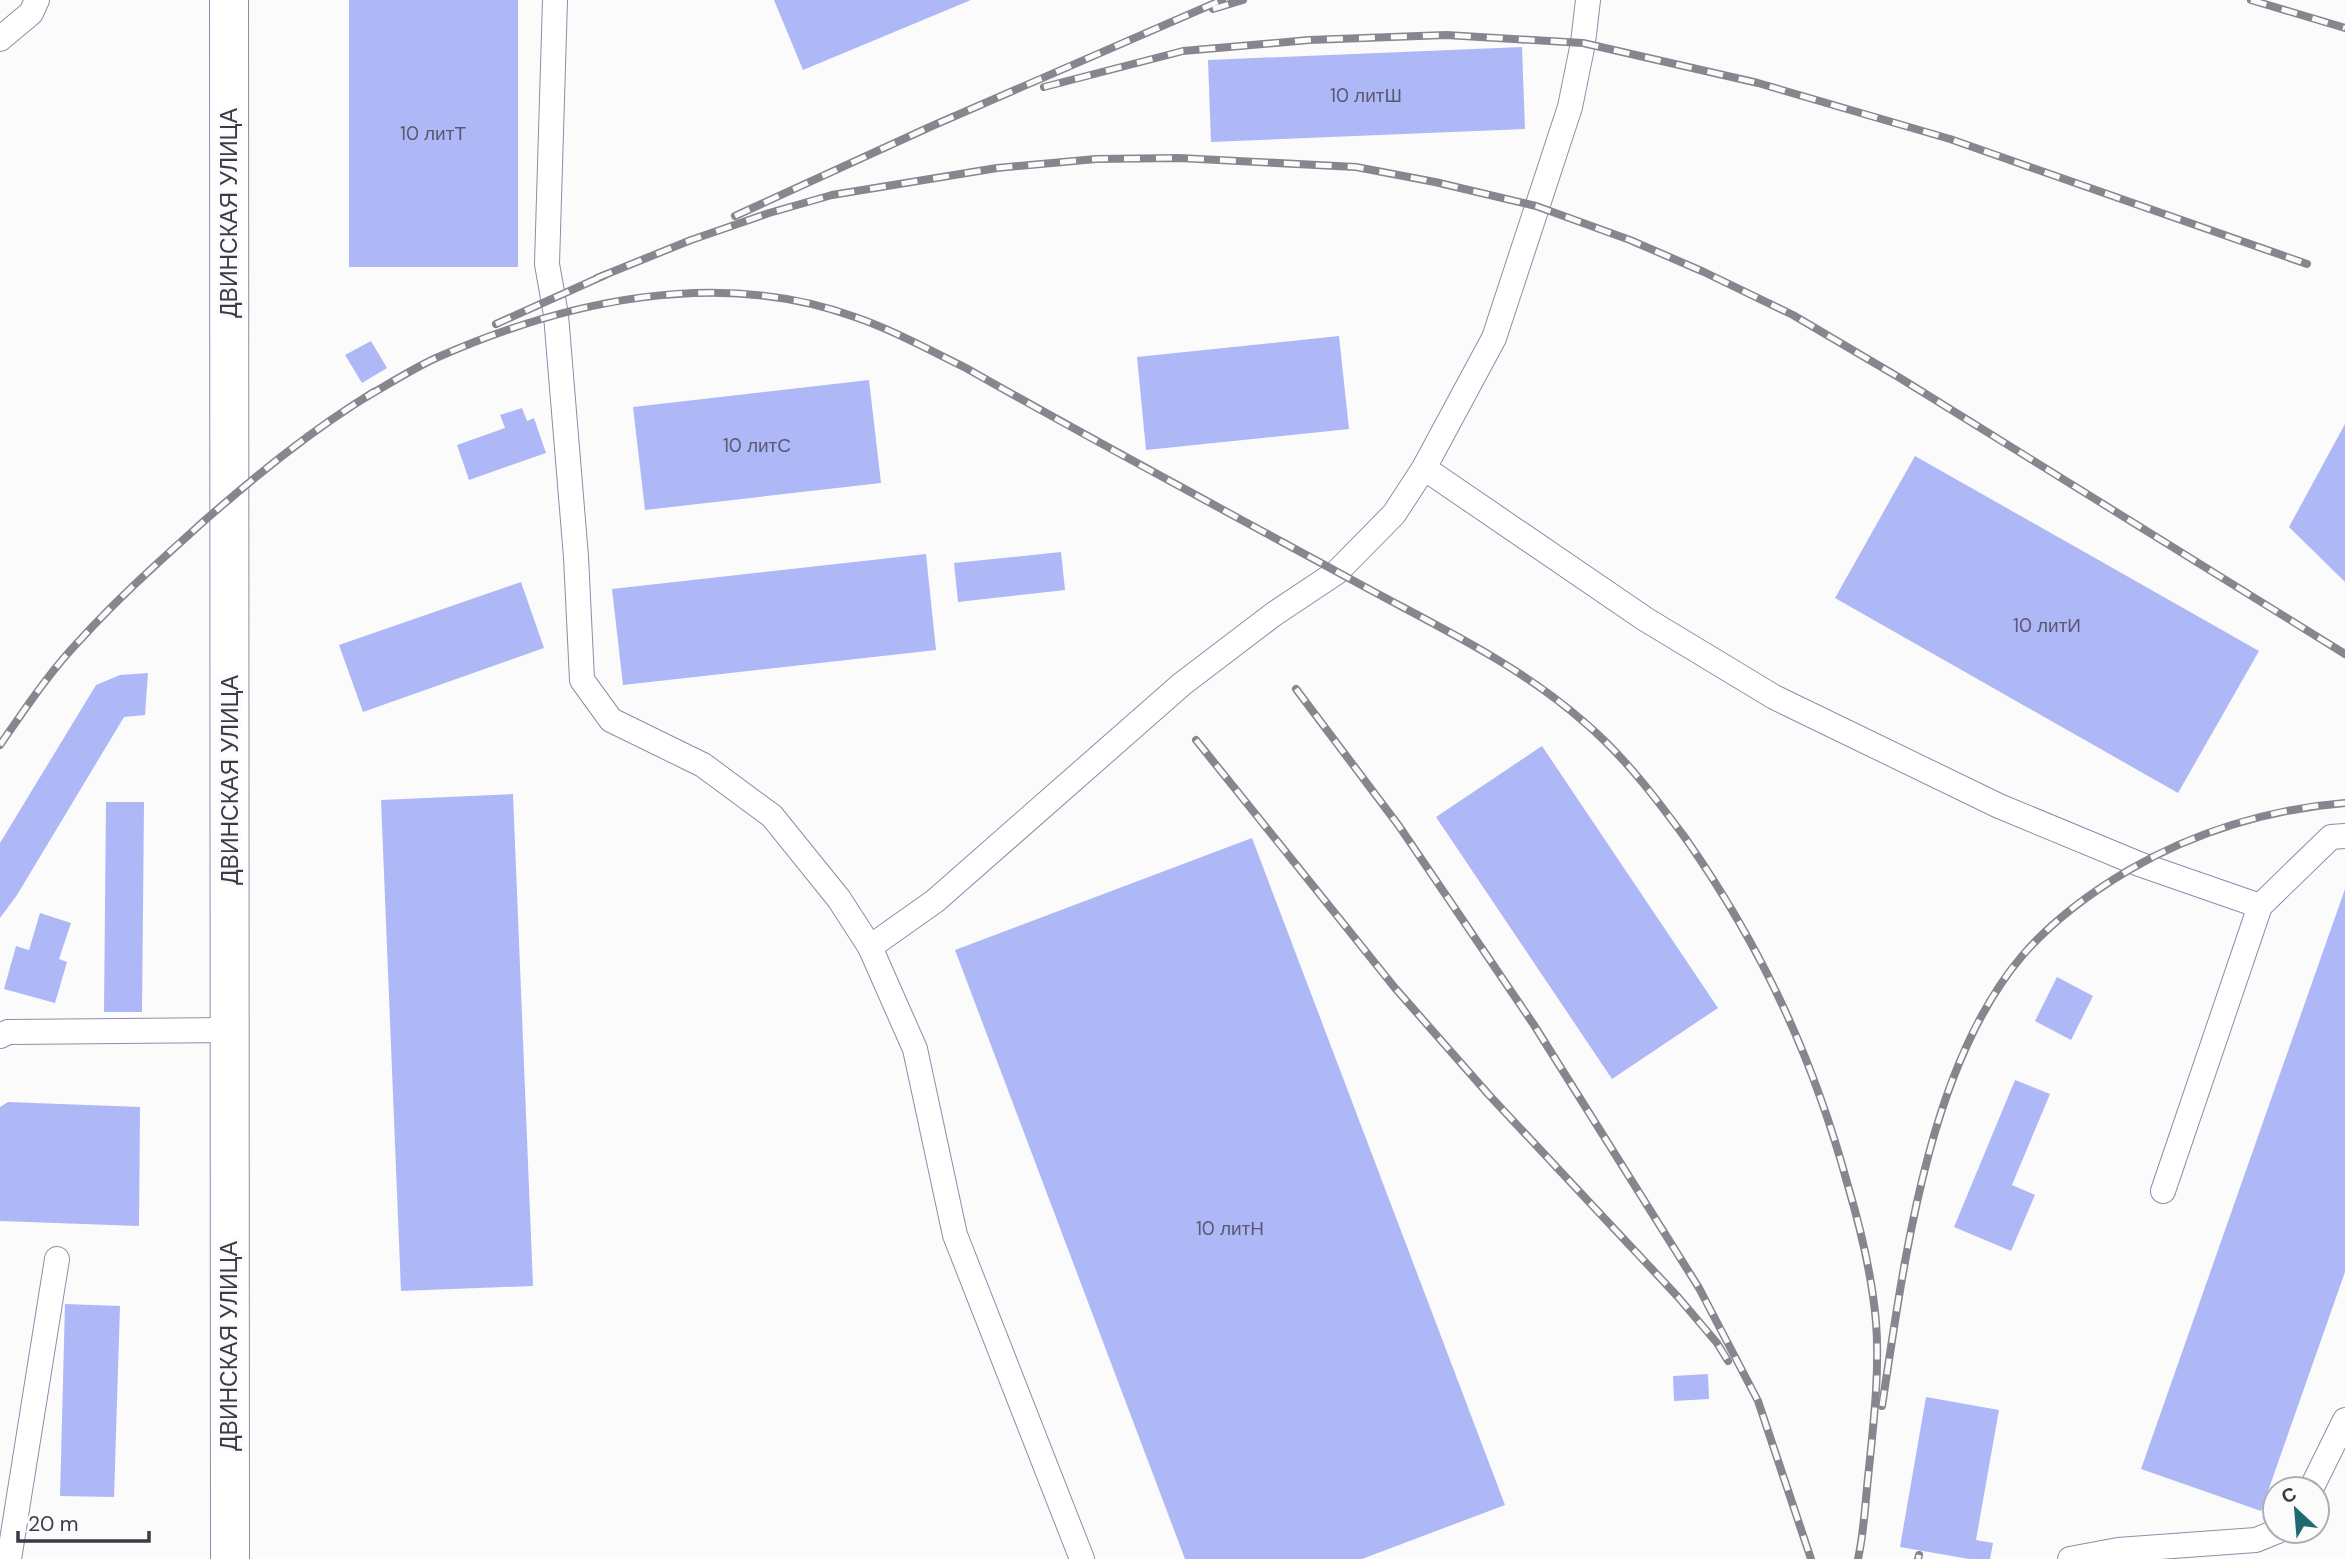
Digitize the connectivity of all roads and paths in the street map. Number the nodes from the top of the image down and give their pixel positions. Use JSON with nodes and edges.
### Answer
{"nodes":[{"id":1,"x":37,"y":0,"type":"edge"},
{"id":2,"x":229,"y":0,"type":"edge"},
{"id":3,"x":555,"y":0,"type":"edge"},
{"id":4,"x":1588,"y":0,"type":"edge"},
{"id":5,"x":0,"y":39,"type":"edge"},
{"id":6,"x":1424,"y":468,"type":"junction"},
{"id":7,"x":2345,"y":836,"type":"edge"},
{"id":8,"x":2260,"y":906,"type":"junction"},
{"id":9,"x":870,"y":947,"type":"junction"},
{"id":10,"x":231,"y":1030,"type":"junction"},
{"id":11,"x":0,"y":1036,"type":"edge"},
{"id":12,"x":2163,"y":1191,"type":"dead end"},
{"id":13,"x":57,"y":1259,"type":"dead end"},
{"id":14,"x":2345,"y":1420,"type":"edge"},
{"id":15,"x":2318,"y":1475,"type":"edge"},
{"id":16,"x":2261,"y":1538,"type":"edge"},
{"id":17,"x":9,"y":1559,"type":"edge"},
{"id":18,"x":230,"y":1559,"type":"edge"},
{"id":19,"x":1082,"y":1559,"type":"edge"},
{"id":20,"x":2070,"y":1559,"type":"edge"}],
"edges":[{"from":1,"to":5,"type":"lane"},
{"from":2,"to":10,"type":"street","name":"ДВИНСКАЯ УЛИЦА"},
{"from":3,"to":9,"type":"lane"},
{"from":4,"to":6,"type":"lane"},
{"from":6,"to":8,"type":"lane"},
{"from":6,"to":9,"type":"lane"},
{"from":7,"to":8,"type":"lane"},
{"from":8,"to":12,"type":"lane"},
{"from":9,"to":19,"type":"lane"},
{"from":10,"to":11,"type":"lane"},
{"from":10,"to":18,"type":"street","name":"ДВИНСКАЯ УЛИЦА"},
{"from":13,"to":17,"type":"lane"},
{"from":14,"to":15,"type":"lane"},
{"from":16,"to":20,"type":"lane"}]}
